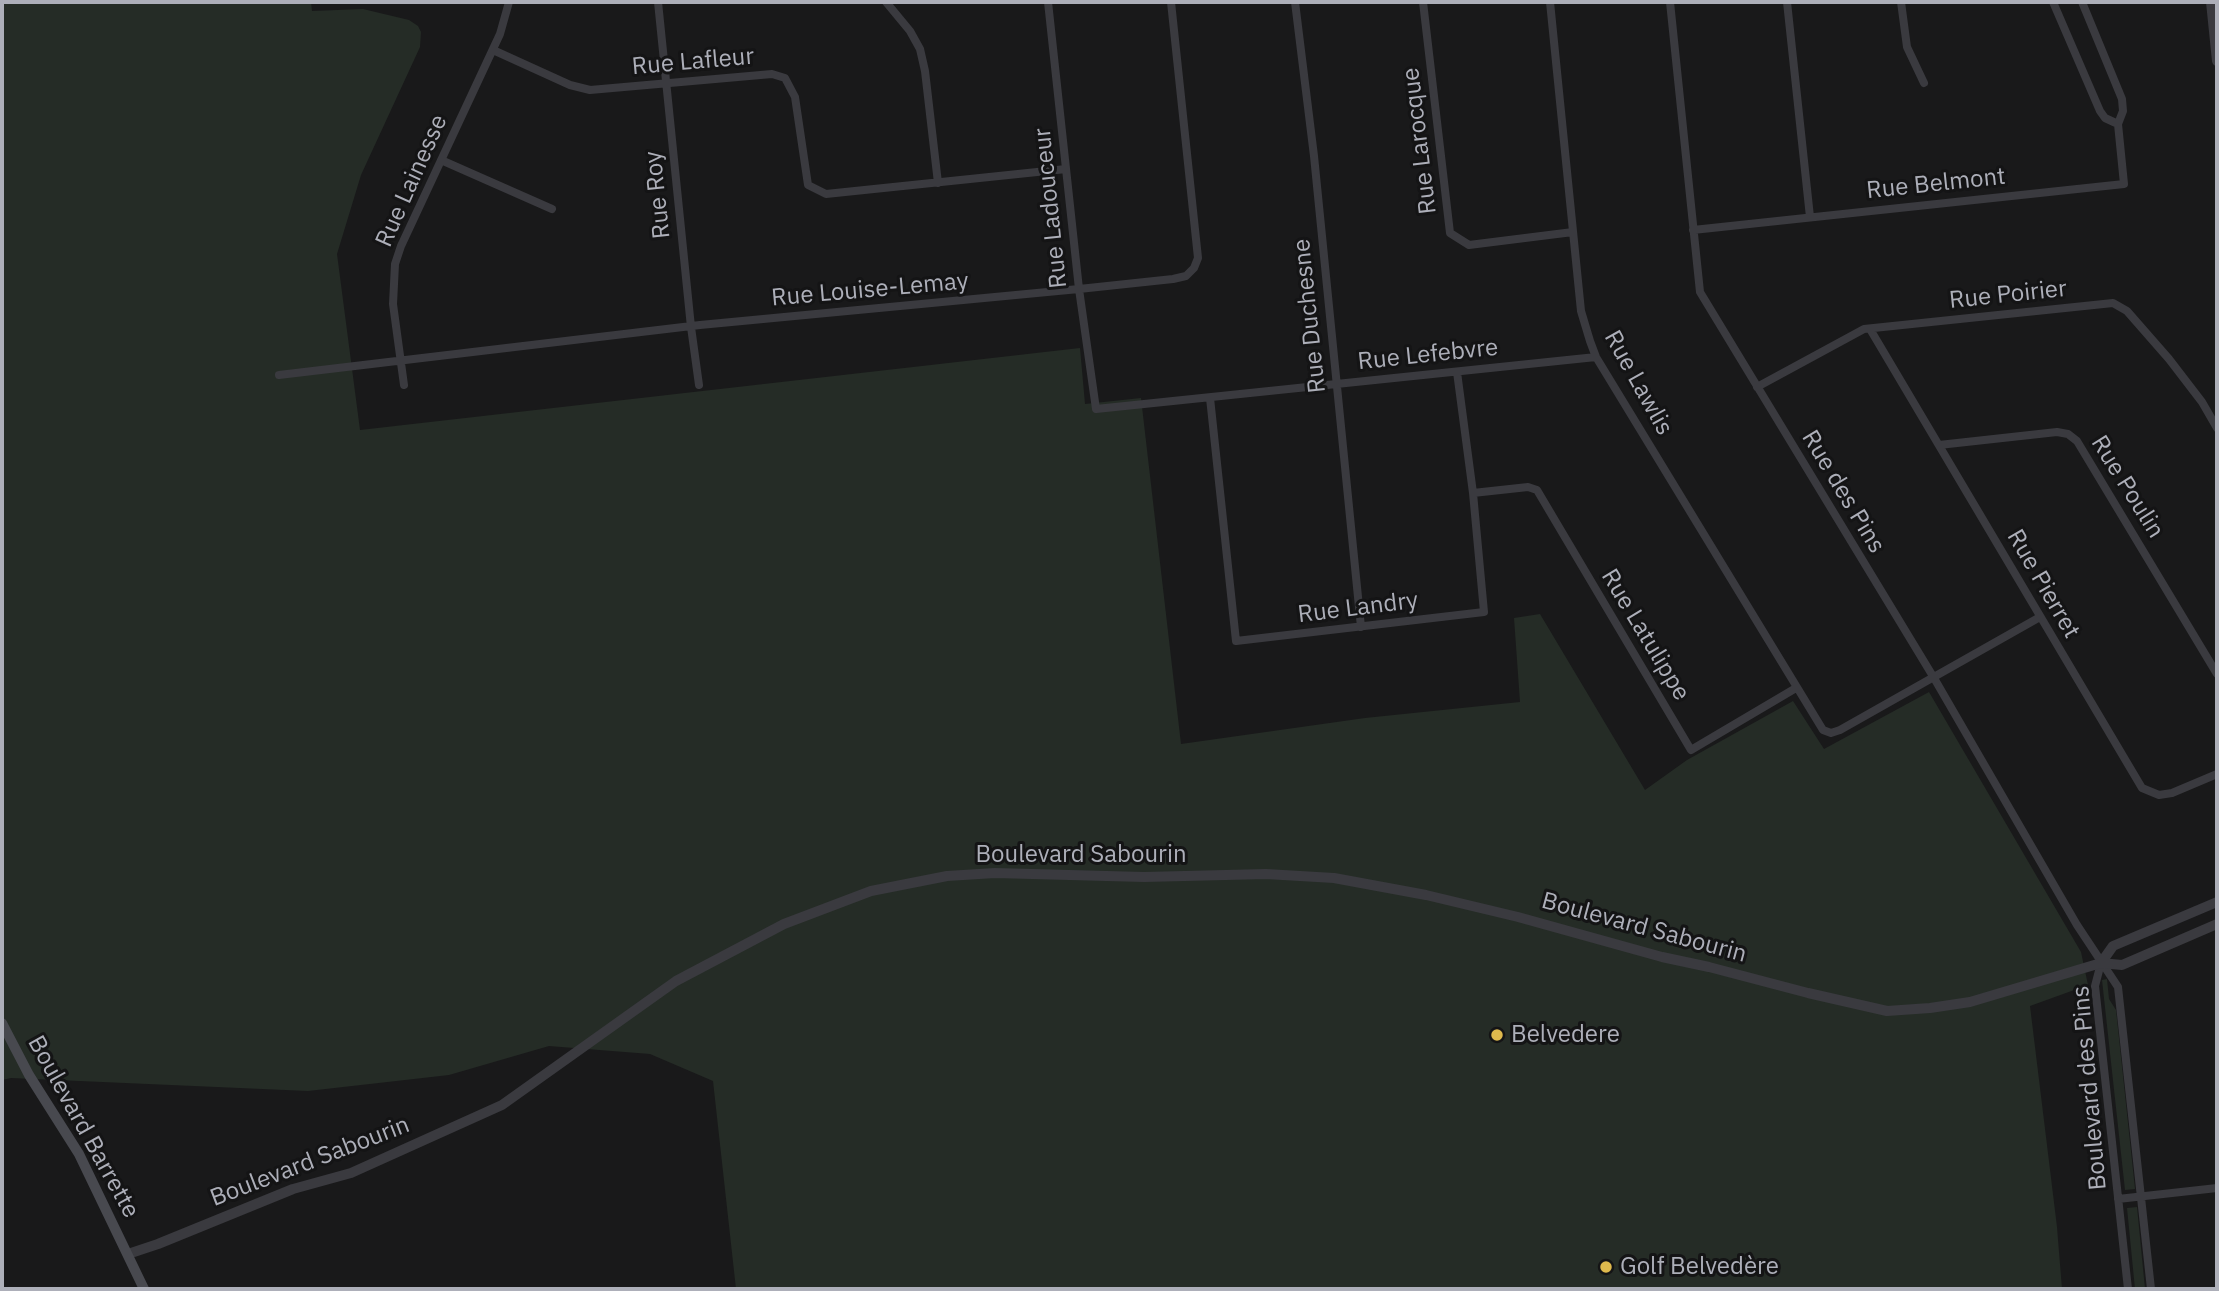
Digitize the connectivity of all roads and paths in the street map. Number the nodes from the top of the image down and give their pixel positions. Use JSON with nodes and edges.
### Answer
{"nodes":[{"id":1,"x":509,"y":2,"type":"edge"},
{"id":2,"x":658,"y":2,"type":"edge"},
{"id":3,"x":1048,"y":2,"type":"edge"},
{"id":4,"x":1171,"y":2,"type":"edge"},
{"id":5,"x":1295,"y":2,"type":"edge"},
{"id":6,"x":1423,"y":2,"type":"edge"},
{"id":7,"x":1550,"y":2,"type":"edge"},
{"id":8,"x":1670,"y":2,"type":"edge"},
{"id":9,"x":1787,"y":2,"type":"edge"},
{"id":10,"x":1901,"y":2,"type":"edge"},
{"id":11,"x":2053,"y":2,"type":"edge"},
{"id":12,"x":2082,"y":2,"type":"edge"},
{"id":13,"x":2211,"y":2,"type":"edge"},
{"id":14,"x":890,"y":3,"type":"edge"},
{"id":15,"x":493,"y":50,"type":"junction"},
{"id":16,"x":2217,"y":61,"type":"edge"},
{"id":17,"x":1924,"y":83,"type":"dead end"},
{"id":18,"x":667,"y":85,"type":"junction"},
{"id":19,"x":2118,"y":124,"type":"junction"},
{"id":20,"x":441,"y":160,"type":"junction"},
{"id":21,"x":1066,"y":169,"type":"junction"},
{"id":22,"x":939,"y":183,"type":"junction"},
{"id":23,"x":552,"y":209,"type":"dead end"},
{"id":24,"x":1810,"y":217,"type":"junction"},
{"id":25,"x":1693,"y":230,"type":"junction"},
{"id":26,"x":1573,"y":232,"type":"junction"},
{"id":27,"x":1079,"y":289,"type":"junction"},
{"id":28,"x":691,"y":327,"type":"junction"},
{"id":29,"x":1870,"y":329,"type":"junction"},
{"id":30,"x":1597,"y":357,"type":"junction"},
{"id":31,"x":400,"y":359,"type":"junction"},
{"id":32,"x":1458,"y":372,"type":"junction"},
{"id":33,"x":279,"y":375,"type":"dead end"},
{"id":34,"x":1336,"y":384,"type":"junction"},
{"id":35,"x":404,"y":385,"type":"dead end"},
{"id":36,"x":699,"y":385,"type":"dead end"},
{"id":37,"x":1757,"y":387,"type":"junction"},
{"id":38,"x":1210,"y":398,"type":"junction"},
{"id":39,"x":1096,"y":410,"type":"joint"},
{"id":40,"x":2217,"y":428,"type":"edge"},
{"id":41,"x":1939,"y":444,"type":"junction"},
{"id":42,"x":1473,"y":492,"type":"junction"},
{"id":43,"x":2040,"y":617,"type":"junction"},
{"id":44,"x":1361,"y":627,"type":"junction"},
{"id":45,"x":2217,"y":674,"type":"edge"},
{"id":46,"x":1934,"y":678,"type":"junction"},
{"id":47,"x":1796,"y":688,"type":"junction"},
{"id":48,"x":2217,"y":774,"type":"edge"},
{"id":49,"x":2217,"y":902,"type":"edge"},
{"id":50,"x":2217,"y":924,"type":"edge"},
{"id":51,"x":2101,"y":963,"type":"junction"},
{"id":52,"x":2,"y":1023,"type":"edge"},
{"id":53,"x":2217,"y":1188,"type":"edge"},
{"id":54,"x":2141,"y":1196,"type":"junction"},
{"id":55,"x":2118,"y":1199,"type":"junction"},
{"id":56,"x":128,"y":1254,"type":"junction"},
{"id":57,"x":144,"y":1289,"type":"edge"},
{"id":58,"x":2128,"y":1289,"type":"edge"},
{"id":59,"x":2151,"y":1289,"type":"edge"}],
"edges":[{"from":1,"to":15,"type":"street","name":"Rue Lainesse"},
{"from":2,"to":18,"type":"street","name":"Rue Roy"},
{"from":3,"to":21,"type":"street","name":"Rue Ladouceur"},
{"from":4,"to":27,"type":"street","name":"Rue Louise-Lemay"},
{"from":5,"to":34,"type":"street","name":"Rue Duchesne"},
{"from":6,"to":26,"type":"street","name":"Rue Larocque"},
{"from":7,"to":26,"type":"street","name":"Rue Lawlis"},
{"from":8,"to":25,"type":"street","name":"Rue des Pins"},
{"from":9,"to":24,"type":"street"},
{"from":10,"to":17,"type":"street"},
{"from":11,"to":19,"type":"street"},
{"from":12,"to":19,"type":"street","name":"Rue Belmont"},
{"from":13,"to":16,"type":"street"},
{"from":14,"to":22,"type":"street"},
{"from":15,"to":18,"type":"street","name":"Rue Lafleur"},
{"from":15,"to":20,"type":"street","name":"Rue Lainesse"},
{"from":18,"to":22,"type":"street","name":"Rue Lafleur"},
{"from":18,"to":28,"type":"street","name":"Rue Roy"},
{"from":19,"to":24,"type":"street","name":"Rue Belmont"},
{"from":20,"to":23,"type":"street"},
{"from":20,"to":31,"type":"street","name":"Rue Lainesse"},
{"from":21,"to":22,"type":"street","name":"Rue Lafleur"},
{"from":21,"to":27,"type":"street","name":"Rue Ladouceur"},
{"from":24,"to":25,"type":"street","name":"Rue Belmont"},
{"from":25,"to":37,"type":"street","name":"Rue des Pins"},
{"from":26,"to":30,"type":"street","name":"Rue Lawlis"},
{"from":27,"to":28,"type":"street","name":"Rue Louise-Lemay"},
{"from":27,"to":39,"type":"street","name":"Rue Ladouceur"},
{"from":28,"to":31,"type":"street","name":"Rue Louise-Lemay"},
{"from":28,"to":36,"type":"street","name":"Rue Roy"},
{"from":29,"to":37,"type":"street","name":"Rue Poirier"},
{"from":29,"to":40,"type":"street","name":"Rue Poirier"},
{"from":29,"to":41,"type":"street","name":"Rue Pierret"},
{"from":30,"to":32,"type":"street","name":"Rue Lefebvre"},
{"from":30,"to":47,"type":"street","name":"Rue Lawlis"},
{"from":31,"to":33,"type":"street","name":"Rue Louise-Lemay"},
{"from":31,"to":35,"type":"street","name":"Rue Lainesse"},
{"from":32,"to":34,"type":"street","name":"Rue Lefebvre"},
{"from":32,"to":42,"type":"street"},
{"from":34,"to":38,"type":"street","name":"Rue Lefebvre"},
{"from":34,"to":44,"type":"street","name":"Rue Duchesne"},
{"from":37,"to":46,"type":"street","name":"Rue des Pins"},
{"from":38,"to":39,"type":"street","name":"Rue Lefebvre"},
{"from":38,"to":44,"type":"street","name":"Rue Landry"},
{"from":41,"to":43,"type":"street","name":"Rue Pierret"},
{"from":41,"to":45,"type":"street","name":"Rue Poulin"},
{"from":42,"to":44,"type":"street","name":"Rue Landry"},
{"from":42,"to":47,"type":"street","name":"Rue Latulippe"},
{"from":43,"to":46,"type":"street"},
{"from":43,"to":48,"type":"street","name":"Rue Pierret"},
{"from":46,"to":47,"type":"street","name":"Rue Lawlis"},
{"from":46,"to":51,"type":"street","name":"Rue des Pins"},
{"from":49,"to":51,"type":"street","name":"Boulevard Sabourin"},
{"from":50,"to":51,"type":"street","name":"Boulevard Sabourin"},
{"from":51,"to":54,"type":"street","name":"Boulevard des Pins"},
{"from":51,"to":55,"type":"street","name":"Boulevard des Pins"},
{"from":51,"to":56,"type":"street","name":"Boulevard Sabourin"},
{"from":52,"to":56,"type":"main road","name":"Boulevard Barrette"},
{"from":53,"to":54,"type":"street"},
{"from":54,"to":55,"type":"street"},
{"from":54,"to":59,"type":"street","name":"Boulevard des Pins"},
{"from":55,"to":58,"type":"street","name":"Boulevard des Pins"},
{"from":56,"to":57,"type":"main road","name":"Boulevard Barrette"}]}
